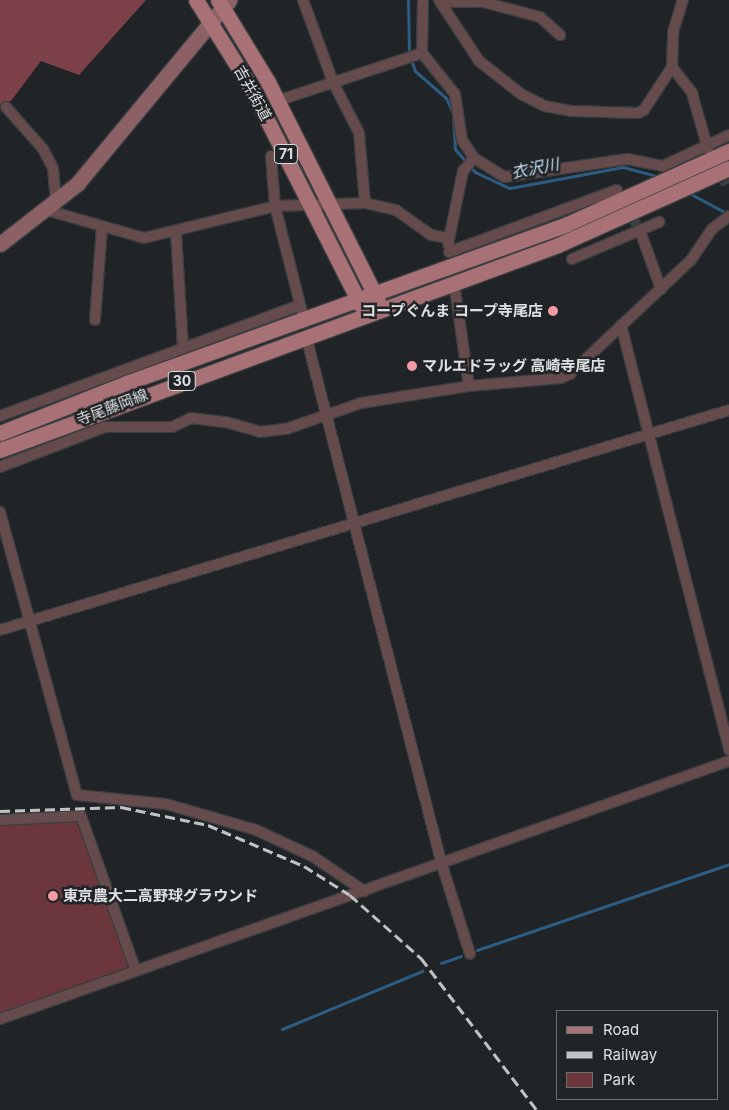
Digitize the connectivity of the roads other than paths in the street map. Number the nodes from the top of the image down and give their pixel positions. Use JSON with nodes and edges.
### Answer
{"nodes":[{"id":1,"x":196,"y":0,"type":"edge"},
{"id":2,"x":303,"y":0,"type":"edge"},
{"id":3,"x":423,"y":0,"type":"edge"},
{"id":4,"x":683,"y":0,"type":"edge"},
{"id":5,"x":440,"y":1,"type":"edge"},
{"id":6,"x":223,"y":3,"type":"edge"},
{"id":7,"x":212,"y":24,"type":"junction"},
{"id":8,"x":560,"y":35,"type":"dead end"},
{"id":9,"x":422,"y":52,"type":"junction"},
{"id":10,"x":672,"y":66,"type":"junction"},
{"id":11,"x":333,"y":82,"type":"junction"},
{"id":12,"x":277,"y":100,"type":"junction"},
{"id":13,"x":6,"y":107,"type":"dead end"},
{"id":14,"x":729,"y":135,"type":"edge"},
{"id":15,"x":707,"y":148,"type":"junction"},
{"id":16,"x":729,"y":151,"type":"edge"},
{"id":17,"x":272,"y":156,"type":"dead end"},
{"id":18,"x":474,"y":158,"type":"junction"},
{"id":19,"x":729,"y":168,"type":"edge"},
{"id":20,"x":617,"y":190,"type":"dead end"},
{"id":21,"x":366,"y":203,"type":"junction"},
{"id":22,"x":319,"y":204,"type":"junction"},
{"id":23,"x":51,"y":206,"type":"junction"},
{"id":24,"x":275,"y":206,"type":"junction"},
{"id":25,"x":727,"y":218,"type":"edge"},
{"id":26,"x":659,"y":222,"type":"dead end"},
{"id":27,"x":102,"y":227,"type":"junction"},
{"id":28,"x":640,"y":231,"type":"junction"},
{"id":29,"x":176,"y":233,"type":"junction"},
{"id":30,"x":448,"y":238,"type":"junction"},
{"id":31,"x":0,"y":244,"type":"edge"},
{"id":32,"x":450,"y":258,"type":"junction"},
{"id":33,"x":572,"y":259,"type":"dead end"},
{"id":34,"x":454,"y":283,"type":"junction"},
{"id":35,"x":660,"y":289,"type":"junction"},
{"id":36,"x":373,"y":292,"type":"junction"},
{"id":37,"x":358,"y":298,"type":"junction"},
{"id":38,"x":381,"y":308,"type":"junction"},
{"id":39,"x":302,"y":312,"type":"junction"},
{"id":40,"x":365,"y":314,"type":"junction"},
{"id":41,"x":95,"y":320,"type":"dead end"},
{"id":42,"x":621,"y":325,"type":"junction"},
{"id":43,"x":306,"y":336,"type":"junction"},
{"id":44,"x":183,"y":348,"type":"junction"},
{"id":45,"x":469,"y":386,"type":"junction"},
{"id":46,"x":729,"y":410,"type":"edge"},
{"id":47,"x":0,"y":416,"type":"edge"},
{"id":48,"x":328,"y":417,"type":"junction"},
{"id":49,"x":0,"y":432,"type":"edge"},
{"id":50,"x":650,"y":436,"type":"junction"},
{"id":51,"x":0,"y":450,"type":"edge"},
{"id":52,"x":0,"y":467,"type":"edge"},
{"id":53,"x":0,"y":512,"type":"edge"},
{"id":54,"x":354,"y":522,"type":"junction"},
{"id":55,"x":29,"y":621,"type":"junction"},
{"id":56,"x":0,"y":630,"type":"edge"},
{"id":57,"x":729,"y":750,"type":"edge"},
{"id":58,"x":729,"y":761,"type":"edge"},
{"id":59,"x":0,"y":820,"type":"edge"},
{"id":60,"x":442,"y":865,"type":"junction"},
{"id":61,"x":364,"y":891,"type":"junction"},
{"id":62,"x":470,"y":954,"type":"dead end"},
{"id":63,"x":136,"y":971,"type":"junction"},
{"id":64,"x":0,"y":1019,"type":"edge"}],
"edges":[{"from":1,"to":7,"type":"main road","name":"吉井街道","number":"71"},
{"from":2,"to":11,"type":"street"},
{"from":3,"to":9,"type":"street"},
{"from":4,"to":10,"type":"street"},
{"from":5,"to":8,"type":"street"},
{"from":5,"to":10,"type":"street"},
{"from":6,"to":7,"type":"street"},
{"from":6,"to":12,"type":"main road","name":"吉井街道","number":"71"},
{"from":7,"to":22,"type":"main road","name":"吉井街道","number":"71"},
{"from":7,"to":23,"type":"street"},
{"from":9,"to":11,"type":"street"},
{"from":9,"to":18,"type":"street"},
{"from":10,"to":15,"type":"street"},
{"from":11,"to":12,"type":"street"},
{"from":11,"to":21,"type":"street"},
{"from":12,"to":22,"type":"main road","name":"吉井街道","number":"71"},
{"from":13,"to":23,"type":"street"},
{"from":14,"to":15,"type":"street"},
{"from":15,"to":18,"type":"street"},
{"from":16,"to":32,"type":"main road"},
{"from":17,"to":24,"type":"street"},
{"from":18,"to":30,"type":"street"},
{"from":19,"to":34,"type":"main road"},
{"from":20,"to":32,"type":"street"},
{"from":21,"to":22,"type":"street"},
{"from":21,"to":30,"type":"street"},
{"from":22,"to":24,"type":"street"},
{"from":22,"to":36,"type":"main road","name":"吉井街道","number":"71"},
{"from":22,"to":37,"type":"main road","name":"吉井街道","number":"71"},
{"from":23,"to":27,"type":"street"},
{"from":23,"to":31,"type":"street"},
{"from":24,"to":29,"type":"street"},
{"from":24,"to":39,"type":"street"},
{"from":25,"to":35,"type":"street"},
{"from":26,"to":28,"type":"street"},
{"from":27,"to":29,"type":"street"},
{"from":27,"to":41,"type":"street"},
{"from":28,"to":33,"type":"street"},
{"from":28,"to":35,"type":"street"},
{"from":29,"to":44,"type":"street"},
{"from":30,"to":32,"type":"street"},
{"from":32,"to":36,"type":"main road"},
{"from":34,"to":38,"type":"main road"},
{"from":34,"to":45,"type":"street"},
{"from":35,"to":42,"type":"street"},
{"from":36,"to":37,"type":"main road"},
{"from":36,"to":38,"type":"main road","name":"吉井街道","number":"71"},
{"from":37,"to":39,"type":"main road","name":"寺尾藤岡線","number":"30"},
{"from":37,"to":40,"type":"main road","name":"吉井街道","number":"71"},
{"from":38,"to":40,"type":"main road"},
{"from":39,"to":44,"type":"street"},
{"from":39,"to":49,"type":"main road","name":"寺尾藤岡線","number":"30"},
{"from":40,"to":43,"type":"main road","name":"寺尾藤岡線","number":"30"},
{"from":42,"to":45,"type":"street"},
{"from":42,"to":50,"type":"street"},
{"from":43,"to":48,"type":"street"},
{"from":43,"to":51,"type":"main road","name":"寺尾藤岡線","number":"30"},
{"from":44,"to":47,"type":"street"},
{"from":45,"to":48,"type":"street"},
{"from":46,"to":50,"type":"street"},
{"from":48,"to":52,"type":"street"},
{"from":48,"to":54,"type":"street"},
{"from":50,"to":54,"type":"street"},
{"from":50,"to":57,"type":"street"},
{"from":53,"to":55,"type":"street"},
{"from":54,"to":55,"type":"street"},
{"from":54,"to":60,"type":"street"},
{"from":55,"to":56,"type":"street"},
{"from":55,"to":61,"type":"street"},
{"from":58,"to":60,"type":"street"},
{"from":59,"to":63,"type":"street"},
{"from":60,"to":61,"type":"street"},
{"from":60,"to":62,"type":"street"},
{"from":61,"to":63,"type":"street"},
{"from":63,"to":64,"type":"street"}]}
